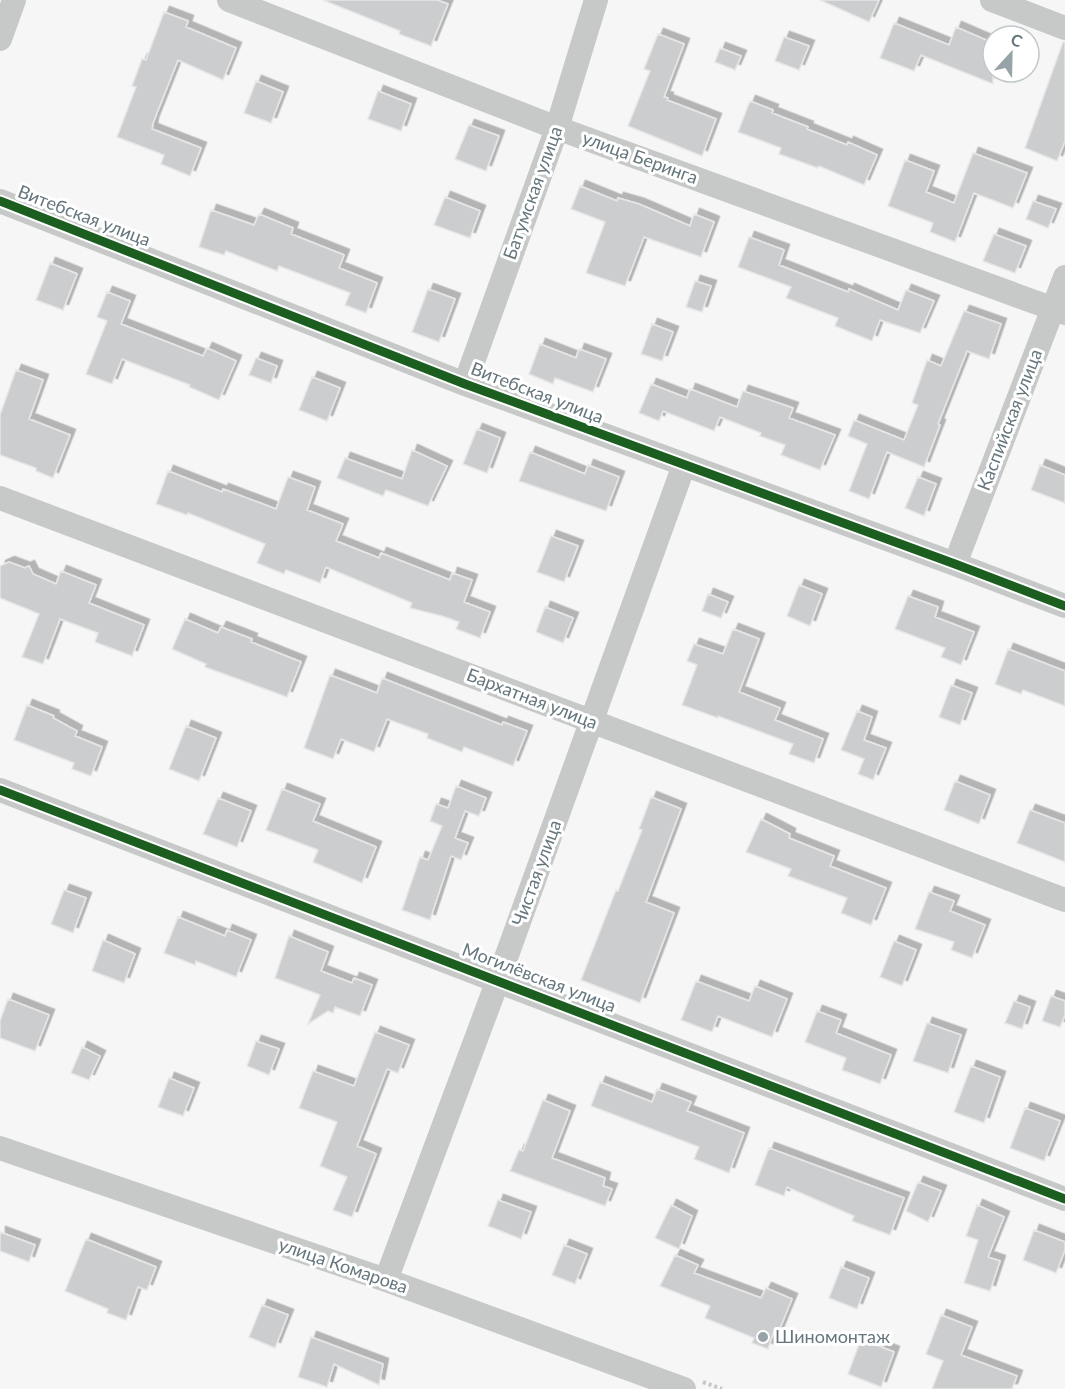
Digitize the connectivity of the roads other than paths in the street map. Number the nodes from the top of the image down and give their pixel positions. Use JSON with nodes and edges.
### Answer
{"nodes":[{"id":1,"x":14,"y":0,"type":"edge"},
{"id":2,"x":229,"y":0,"type":"edge"},
{"id":3,"x":596,"y":0,"type":"edge"},
{"id":4,"x":993,"y":0,"type":"edge"},
{"id":5,"x":1065,"y":28,"type":"edge"},
{"id":6,"x":0,"y":39,"type":"edge"},
{"id":7,"x":557,"y":129,"type":"junction"},
{"id":8,"x":0,"y":201,"type":"edge"},
{"id":9,"x":1065,"y":277,"type":"edge"},
{"id":10,"x":1059,"y":311,"type":"edge"},
{"id":11,"x":465,"y":384,"type":"junction"},
{"id":12,"x":684,"y":465,"type":"junction"},
{"id":13,"x":0,"y":498,"type":"edge"},
{"id":14,"x":955,"y":564,"type":"junction"},
{"id":15,"x":1065,"y":606,"type":"edge"},
{"id":16,"x":592,"y":722,"type":"junction"},
{"id":17,"x":0,"y":790,"type":"edge"},
{"id":18,"x":1065,"y":900,"type":"edge"},
{"id":19,"x":498,"y":980,"type":"junction"},
{"id":20,"x":0,"y":1148,"type":"edge"},
{"id":21,"x":1065,"y":1198,"type":"edge"},
{"id":22,"x":386,"y":1280,"type":"junction"},
{"id":23,"x":684,"y":1389,"type":"edge"}],
"edges":[{"from":1,"to":6,"type":"street"},
{"from":2,"to":7,"type":"street","name":"улица Беринга"},
{"from":3,"to":7,"type":"street","name":"Батумская улица"},
{"from":4,"to":5,"type":"street"},
{"from":7,"to":10,"type":"street","name":"улица Беринга"},
{"from":7,"to":11,"type":"street","name":"Батумская улица"},
{"from":8,"to":11,"type":"street","name":"Витебская улица"},
{"from":9,"to":10,"type":"street","name":"Каспийская улица"},
{"from":10,"to":14,"type":"street","name":"Каспийская улица"},
{"from":11,"to":12,"type":"street","name":"Витебская улица"},
{"from":12,"to":14,"type":"street","name":"Витебская улица"},
{"from":12,"to":16,"type":"street","name":"Чистая улица"},
{"from":13,"to":16,"type":"street","name":"Бархатная улица"},
{"from":14,"to":15,"type":"street","name":"Витебская улица"},
{"from":16,"to":18,"type":"street","name":"Бархатная улица"},
{"from":16,"to":19,"type":"street","name":"Чистая улица"},
{"from":17,"to":19,"type":"street","name":"Могилёвская улица"},
{"from":19,"to":21,"type":"street","name":"Могилёвская улица"},
{"from":19,"to":22,"type":"street","name":"Чистая улица"},
{"from":20,"to":22,"type":"street","name":"улица Комарова"},
{"from":22,"to":23,"type":"street","name":"улица Комарова"}]}
